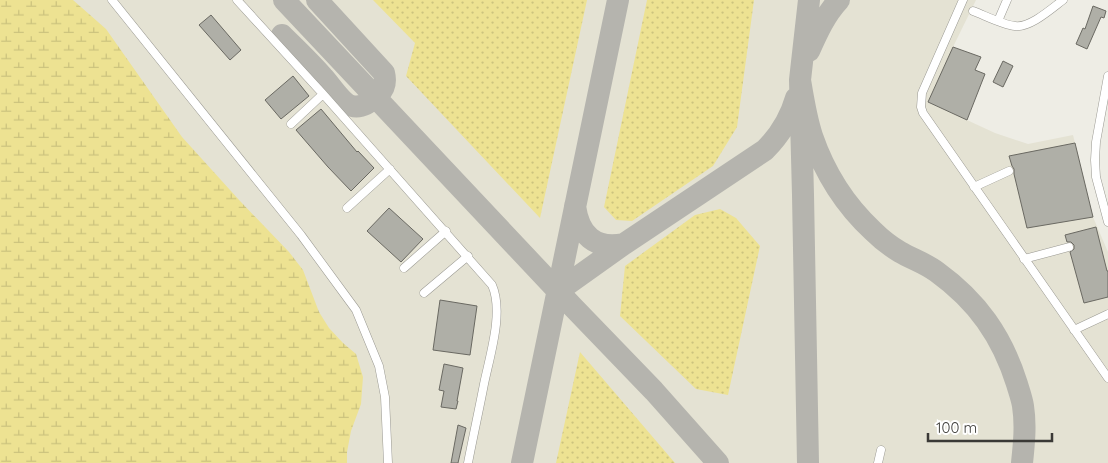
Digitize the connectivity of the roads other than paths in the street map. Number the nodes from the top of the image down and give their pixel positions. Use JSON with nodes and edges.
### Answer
{"nodes":[{"id":1,"x":112,"y":0,"type":"edge"},
{"id":2,"x":236,"y":0,"type":"edge"},
{"id":3,"x":963,"y":0,"type":"edge"},
{"id":4,"x":1008,"y":0,"type":"edge"},
{"id":5,"x":1063,"y":0,"type":"edge"},
{"id":6,"x":973,"y":11,"type":"dead end"},
{"id":7,"x":998,"y":21,"type":"junction"},
{"id":8,"x":1108,"y":76,"type":"edge"},
{"id":9,"x":323,"y":94,"type":"junction"},
{"id":10,"x":1105,"y":108,"type":"edge"},
{"id":11,"x":291,"y":124,"type":"dead end"},
{"id":12,"x":390,"y":169,"type":"junction"},
{"id":13,"x":1009,"y":171,"type":"dead end"},
{"id":14,"x":974,"y":186,"type":"junction"},
{"id":15,"x":347,"y":208,"type":"dead end"},
{"id":16,"x":1108,"y":222,"type":"edge"},
{"id":17,"x":446,"y":231,"type":"junction"},
{"id":18,"x":1069,"y":246,"type":"dead end"},
{"id":19,"x":468,"y":256,"type":"junction"},
{"id":20,"x":1024,"y":259,"type":"junction"},
{"id":21,"x":404,"y":268,"type":"dead end"},
{"id":22,"x":424,"y":293,"type":"dead end"},
{"id":23,"x":1108,"y":314,"type":"edge"},
{"id":24,"x":1074,"y":330,"type":"junction"},
{"id":25,"x":1108,"y":378,"type":"edge"},
{"id":26,"x":881,"y":450,"type":"dead end"},
{"id":27,"x":388,"y":463,"type":"edge"},
{"id":28,"x":468,"y":463,"type":"edge"},
{"id":29,"x":878,"y":463,"type":"edge"}],
"edges":[{"from":1,"to":27,"type":"lane"},
{"from":2,"to":9,"type":"lane"},
{"from":3,"to":14,"type":"lane"},
{"from":4,"to":7,"type":"lane"},
{"from":5,"to":7,"type":"lane"},
{"from":6,"to":7,"type":"lane"},
{"from":8,"to":10,"type":"lane"},
{"from":9,"to":11,"type":"lane"},
{"from":9,"to":12,"type":"lane"},
{"from":10,"to":16,"type":"lane"},
{"from":12,"to":15,"type":"lane"},
{"from":12,"to":17,"type":"lane"},
{"from":13,"to":14,"type":"lane"},
{"from":14,"to":20,"type":"lane"},
{"from":17,"to":19,"type":"lane"},
{"from":17,"to":21,"type":"lane"},
{"from":18,"to":20,"type":"lane"},
{"from":19,"to":22,"type":"lane"},
{"from":19,"to":28,"type":"lane"},
{"from":20,"to":24,"type":"lane"},
{"from":23,"to":24,"type":"lane"},
{"from":24,"to":25,"type":"lane"},
{"from":26,"to":29,"type":"lane"}]}
